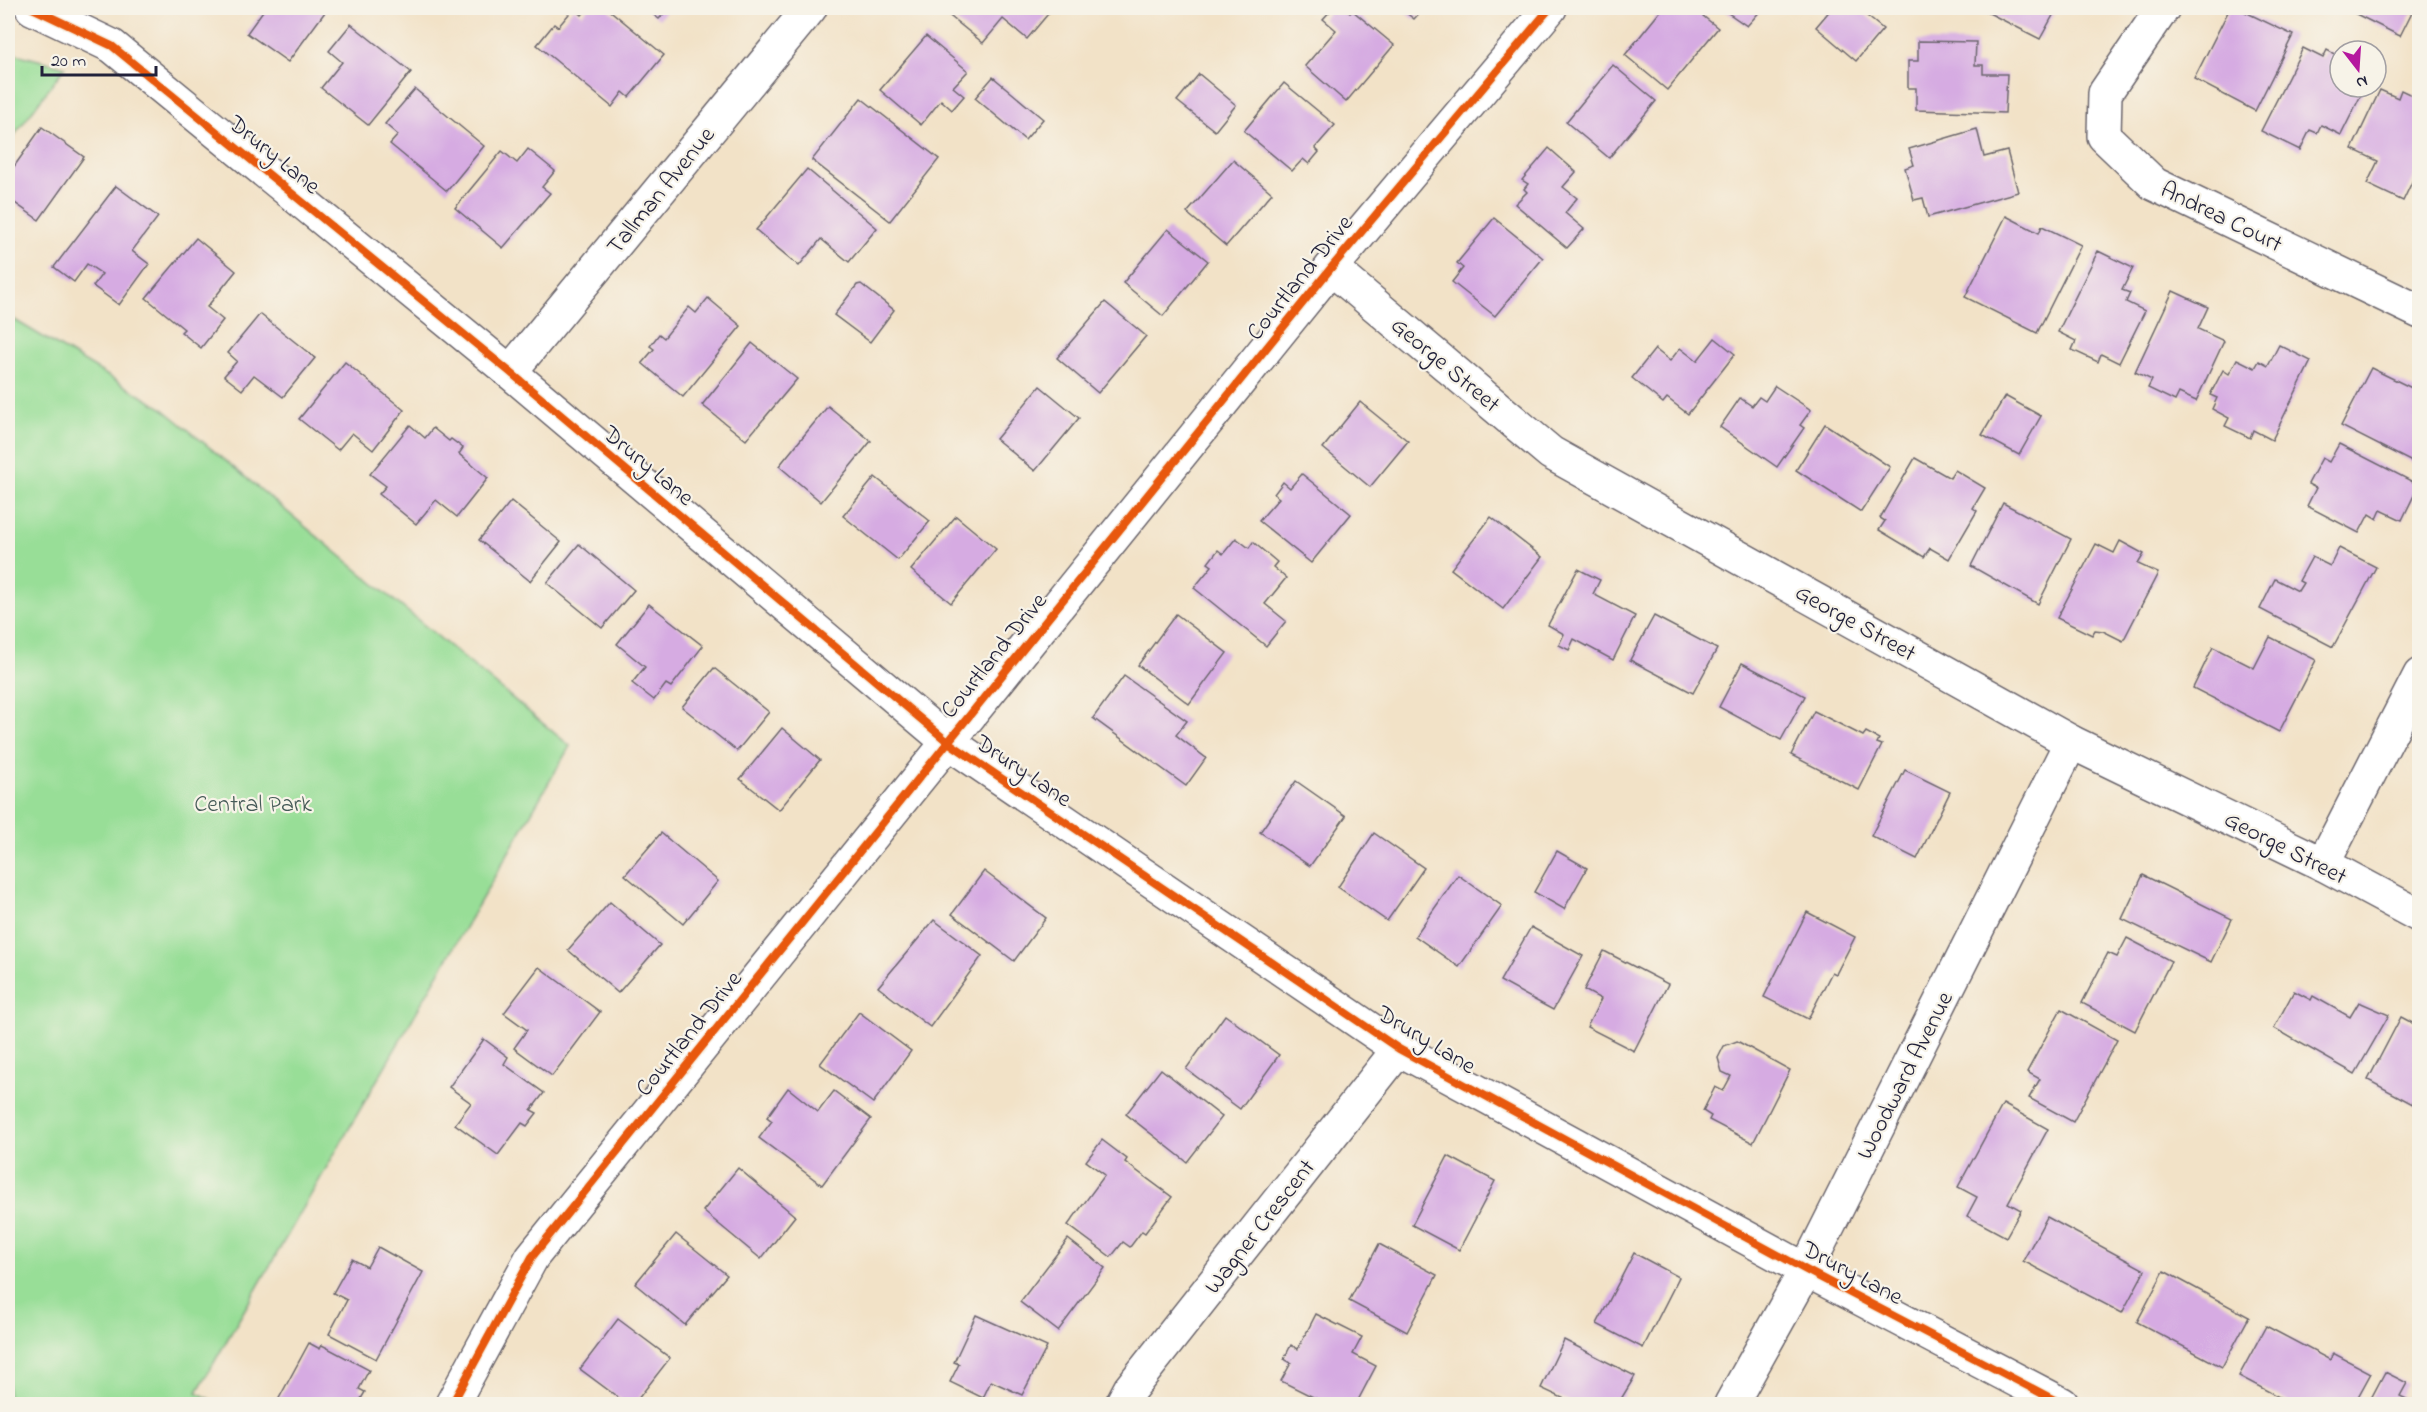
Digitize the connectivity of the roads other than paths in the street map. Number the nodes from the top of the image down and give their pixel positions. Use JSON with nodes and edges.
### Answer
{"nodes":[{"id":1,"x":32,"y":8,"type":"edge"},
{"id":2,"x":810,"y":8,"type":"edge"},
{"id":3,"x":1550,"y":8,"type":"edge"},
{"id":4,"x":2163,"y":8,"type":"edge"},
{"id":5,"x":1331,"y":268,"type":"junction"},
{"id":6,"x":2420,"y":312,"type":"edge"},
{"id":7,"x":510,"y":372,"type":"junction"},
{"id":8,"x":2420,"y":675,"type":"edge"},
{"id":9,"x":948,"y":742,"type":"junction"},
{"id":10,"x":2071,"y":742,"type":"junction"},
{"id":11,"x":2323,"y":864,"type":"junction"},
{"id":12,"x":2420,"y":916,"type":"edge"},
{"id":13,"x":1399,"y":1049,"type":"junction"},
{"id":14,"x":1806,"y":1270,"type":"junction"},
{"id":15,"x":452,"y":1404,"type":"edge"},
{"id":16,"x":1122,"y":1404,"type":"edge"},
{"id":17,"x":1731,"y":1404,"type":"edge"},
{"id":18,"x":2062,"y":1404,"type":"edge"}],
"edges":[{"from":1,"to":7,"type":"street","name":"Drury Lane"},
{"from":2,"to":7,"type":"street","name":"Tallman Avenue"},
{"from":3,"to":5,"type":"street","name":"Courtland Drive"},
{"from":4,"to":6,"type":"street","name":"Andrea Court"},
{"from":5,"to":9,"type":"street","name":"Courtland Drive"},
{"from":5,"to":10,"type":"street","name":"George Street"},
{"from":7,"to":9,"type":"street","name":"Drury Lane"},
{"from":8,"to":11,"type":"street"},
{"from":9,"to":13,"type":"street","name":"Drury Lane"},
{"from":9,"to":15,"type":"street","name":"Courtland Drive"},
{"from":10,"to":11,"type":"street","name":"George Street"},
{"from":10,"to":14,"type":"street","name":"Woodward Avenue"},
{"from":11,"to":12,"type":"street","name":"George Street"},
{"from":13,"to":14,"type":"street","name":"Drury Lane"},
{"from":13,"to":16,"type":"street","name":"Wagner Crescent"},
{"from":14,"to":17,"type":"street","name":"Woodward Avenue"},
{"from":14,"to":18,"type":"street","name":"Drury Lane"}]}
